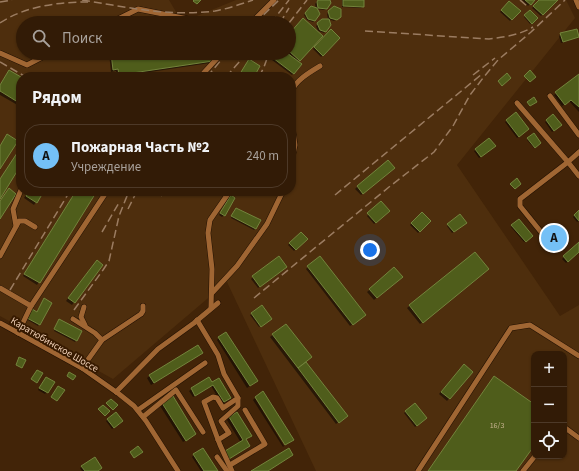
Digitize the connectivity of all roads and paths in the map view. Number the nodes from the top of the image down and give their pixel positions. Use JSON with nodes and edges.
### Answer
{"nodes":[{"id":1,"x":274,"y":0,"type":"edge"},
{"id":2,"x":576,"y":0,"type":"edge"},
{"id":3,"x":579,"y":7,"type":"edge"},
{"id":4,"x":124,"y":16,"type":"edge"},
{"id":5,"x":173,"y":16,"type":"edge"},
{"id":6,"x":258,"y":16,"type":"edge"},
{"id":7,"x":0,"y":52,"type":"edge"},
{"id":8,"x":16,"y":60,"type":"edge"},
{"id":9,"x":17,"y":60,"type":"edge"},
{"id":10,"x":37,"y":60,"type":"edge"},
{"id":11,"x":216,"y":60,"type":"edge"},
{"id":12,"x":320,"y":66,"type":"dead end"},
{"id":13,"x":205,"y":72,"type":"edge"},
{"id":14,"x":296,"y":85,"type":"edge"},
{"id":15,"x":550,"y":96,"type":"dead end"},
{"id":16,"x":517,"y":103,"type":"dead end"},
{"id":17,"x":579,"y":135,"type":"edge"},
{"id":18,"x":579,"y":152,"type":"edge"},
{"id":19,"x":568,"y":162,"type":"junction"},
{"id":20,"x":579,"y":176,"type":"edge"},
{"id":21,"x":18,"y":196,"type":"edge"},
{"id":22,"x":104,"y":196,"type":"edge"},
{"id":23,"x":227,"y":196,"type":"edge"},
{"id":24,"x":281,"y":196,"type":"edge"},
{"id":25,"x":16,"y":226,"type":"junction"},
{"id":26,"x":35,"y":227,"type":"dead end"},
{"id":27,"x":541,"y":232,"type":"dead end"},
{"id":28,"x":0,"y":256,"type":"edge"},
{"id":29,"x":0,"y":288,"type":"edge"},
{"id":30,"x":212,"y":293,"type":"junction"},
{"id":31,"x":218,"y":303,"type":"dead end"},
{"id":32,"x":31,"y":306,"type":"junction"},
{"id":33,"x":143,"y":306,"type":"dead end"},
{"id":34,"x":84,"y":308,"type":"dead end"},
{"id":35,"x":211,"y":308,"type":"junction"},
{"id":36,"x":73,"y":319,"type":"dead end"},
{"id":37,"x":197,"y":320,"type":"junction"},
{"id":38,"x":0,"y":323,"type":"edge"},
{"id":39,"x":87,"y":327,"type":"junction"},
{"id":40,"x":18,"y":333,"type":"junction"},
{"id":41,"x":102,"y":340,"type":"junction"},
{"id":42,"x":579,"y":356,"type":"edge"},
{"id":43,"x":204,"y":363,"type":"dead end"},
{"id":44,"x":82,"y":368,"type":"junction"},
{"id":45,"x":116,"y":392,"type":"junction"},
{"id":46,"x":238,"y":398,"type":"junction"},
{"id":47,"x":138,"y":410,"type":"junction"},
{"id":48,"x":245,"y":410,"type":"dead end"},
{"id":49,"x":142,"y":417,"type":"junction"},
{"id":50,"x":567,"y":429,"type":"edge"},
{"id":51,"x":202,"y":432,"type":"dead end"},
{"id":52,"x":579,"y":438,"type":"edge"},
{"id":53,"x":218,"y":440,"type":"junction"},
{"id":54,"x":217,"y":457,"type":"dead end"},
{"id":55,"x":533,"y":459,"type":"edge"},
{"id":56,"x":230,"y":465,"type":"junction"},
{"id":57,"x":178,"y":471,"type":"edge"},
{"id":58,"x":227,"y":471,"type":"edge"},
{"id":59,"x":232,"y":471,"type":"edge"},
{"id":60,"x":418,"y":471,"type":"edge"},
{"id":61,"x":523,"y":471,"type":"edge"}],
"edges":[{"from":1,"to":6,"type":"street"},
{"from":2,"to":3,"type":"street"},
{"from":4,"to":5,"type":"street"},
{"from":7,"to":8,"type":"street"},
{"from":9,"to":10,"type":"street"},
{"from":11,"to":13,"type":"street"},
{"from":12,"to":14,"type":"street"},
{"from":15,"to":17,"type":"street"},
{"from":16,"to":19,"type":"street"},
{"from":18,"to":19,"type":"street"},
{"from":19,"to":20,"type":"street"},
{"from":19,"to":27,"type":"street"},
{"from":21,"to":25,"type":"street"},
{"from":22,"to":32,"type":"street"},
{"from":23,"to":30,"type":"street"},
{"from":24,"to":30,"type":"street"},
{"from":25,"to":26,"type":"street"},
{"from":25,"to":28,"type":"street"},
{"from":29,"to":32,"type":"street"},
{"from":30,"to":35,"type":"street"},
{"from":31,"to":35,"type":"street"},
{"from":32,"to":40,"type":"street"},
{"from":33,"to":41,"type":"street"},
{"from":34,"to":39,"type":"street"},
{"from":35,"to":37,"type":"street"},
{"from":36,"to":39,"type":"street"},
{"from":37,"to":45,"type":"street"},
{"from":37,"to":46,"type":"street"},
{"from":38,"to":40,"type":"street","name":"Каратюбинское Шоссе"},
{"from":39,"to":41,"type":"street"},
{"from":40,"to":44,"type":"street","name":"Каратюбинское Шоссе"},
{"from":41,"to":44,"type":"street"},
{"from":42,"to":60,"type":"street"},
{"from":43,"to":47,"type":"street"},
{"from":44,"to":45,"type":"street","name":"Каратюбинское Шоссе"},
{"from":45,"to":47,"type":"street","name":"Каратюбинское Шоссе"},
{"from":46,"to":53,"type":"street"},
{"from":46,"to":53,"type":"street"},
{"from":47,"to":49,"type":"street","name":"Каратюбинское Шоссе"},
{"from":48,"to":56,"type":"street"},
{"from":49,"to":51,"type":"street"},
{"from":49,"to":57,"type":"street","name":"Каратюбинское Шоссе"},
{"from":50,"to":52,"type":"street"},
{"from":53,"to":56,"type":"street"},
{"from":54,"to":58,"type":"street"},
{"from":55,"to":61,"type":"street"},
{"from":56,"to":59,"type":"street"}]}
